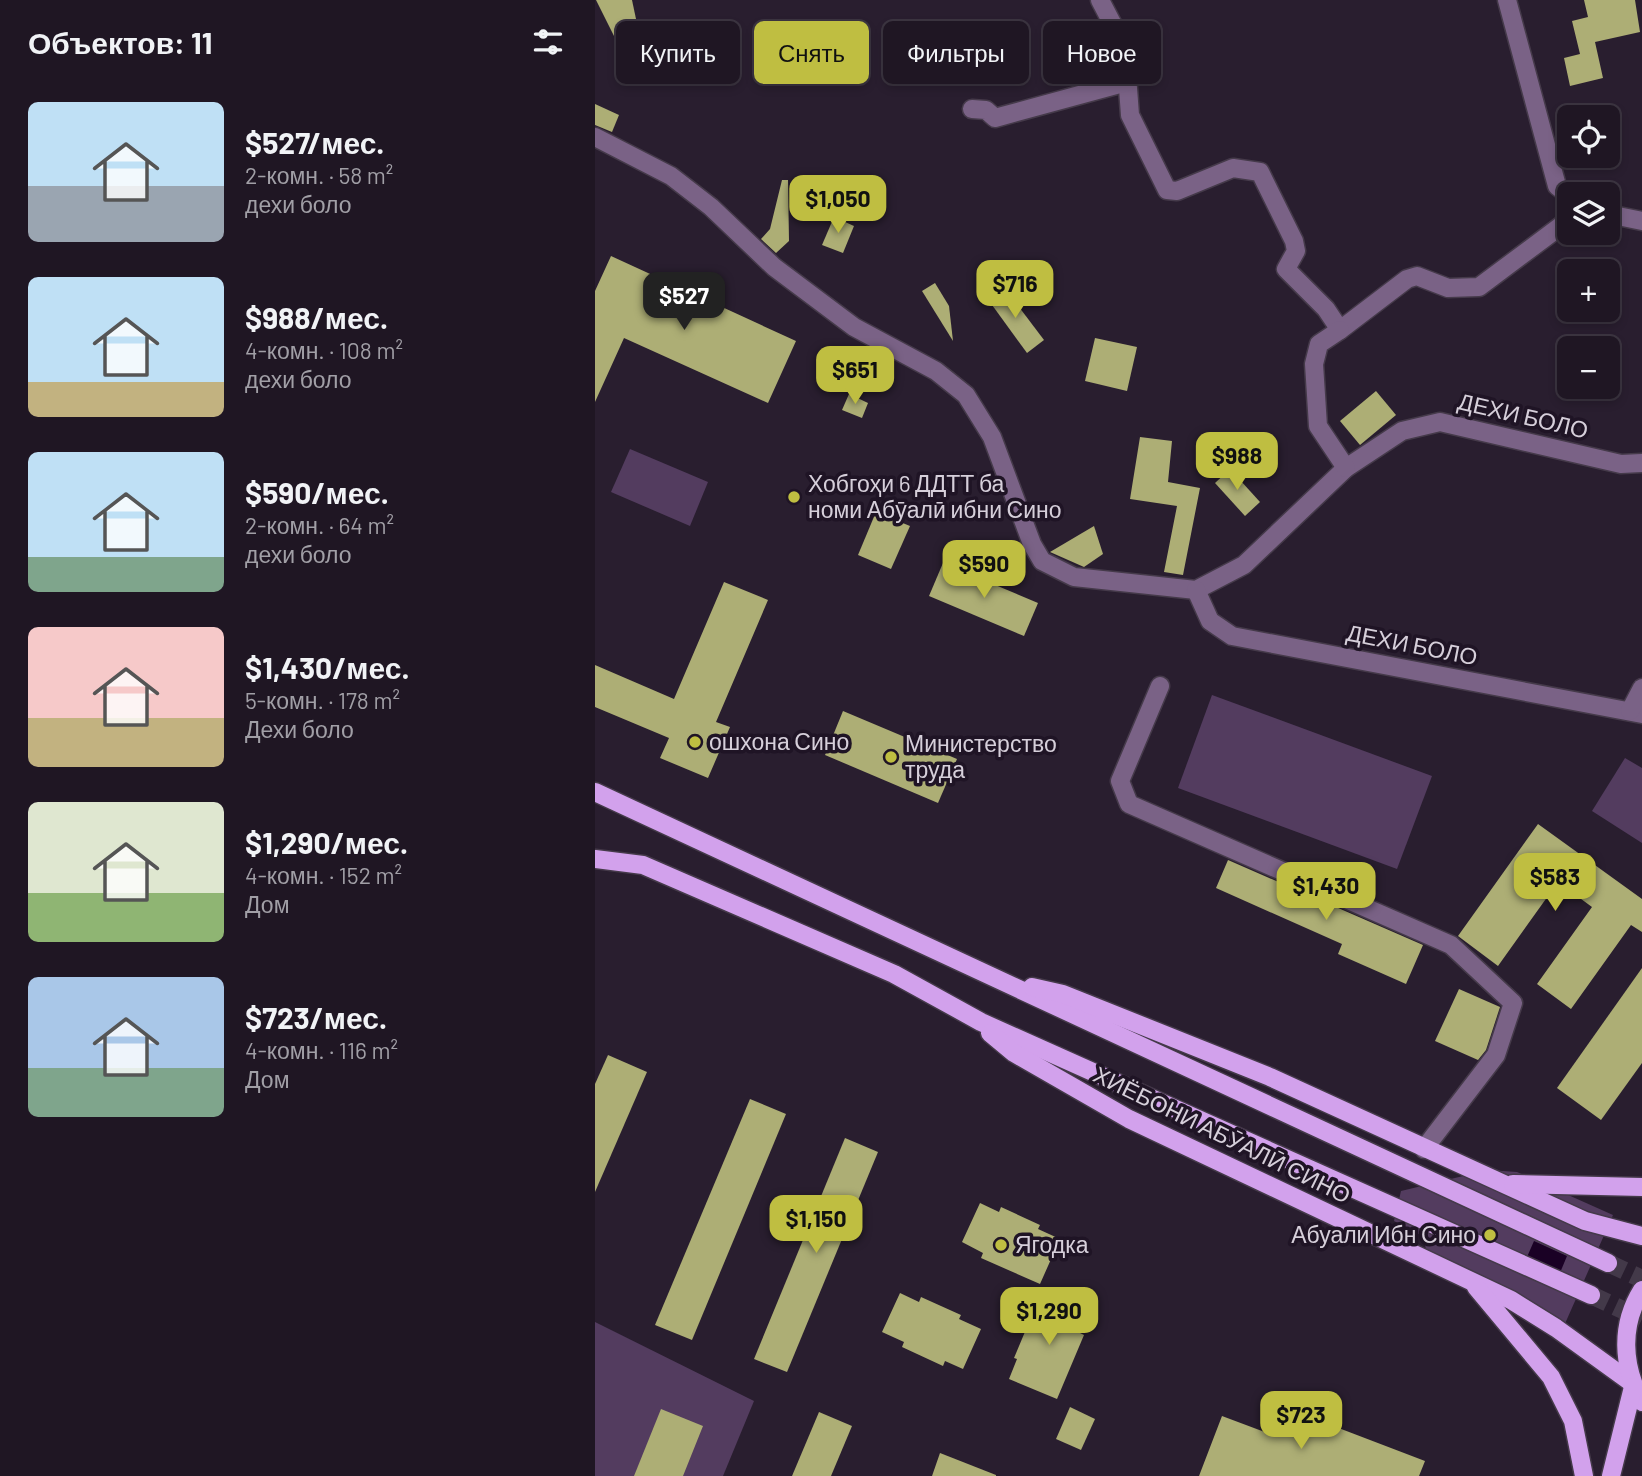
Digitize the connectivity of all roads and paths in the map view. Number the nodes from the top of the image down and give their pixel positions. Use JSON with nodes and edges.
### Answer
{"nodes":[{"id":1,"x":1100,"y":0,"type":"edge"},
{"id":2,"x":1507,"y":0,"type":"edge"},
{"id":3,"x":1111,"y":21,"type":"edge"},
{"id":4,"x":1120,"y":84,"type":"edge"},
{"id":5,"x":1127,"y":84,"type":"edge"},
{"id":6,"x":972,"y":109,"type":"dead end"},
{"id":7,"x":595,"y":137,"type":"edge"},
{"id":8,"x":1557,"y":186,"type":"edge"},
{"id":9,"x":1620,"y":216,"type":"edge"},
{"id":10,"x":1642,"y":221,"type":"edge"},
{"id":11,"x":1557,"y":229,"type":"edge"},
{"id":12,"x":1340,"y":330,"type":"junction"},
{"id":13,"x":1642,"y":463,"type":"edge"},
{"id":14,"x":1346,"y":468,"type":"junction"},
{"id":15,"x":1196,"y":590,"type":"junction"},
{"id":16,"x":1160,"y":687,"type":"dead end"},
{"id":17,"x":1642,"y":688,"type":"edge"},
{"id":18,"x":1636,"y":713,"type":"edge"},
{"id":19,"x":595,"y":792,"type":"edge"},
{"id":20,"x":595,"y":859,"type":"edge"},
{"id":21,"x":998,"y":979,"type":"junction"},
{"id":22,"x":981,"y":1022,"type":"junction"},
{"id":23,"x":1424,"y":1149,"type":"junction"},
{"id":24,"x":1503,"y":1183,"type":"junction"},
{"id":25,"x":1642,"y":1187,"type":"edge"},
{"id":26,"x":1642,"y":1236,"type":"edge"},
{"id":27,"x":1608,"y":1263,"type":"tunnel mouth"},
{"id":28,"x":1472,"y":1281,"type":"junction"},
{"id":29,"x":1642,"y":1290,"type":"edge"},
{"id":30,"x":1591,"y":1295,"type":"tunnel mouth"},
{"id":31,"x":1636,"y":1390,"type":"edge"},
{"id":32,"x":1584,"y":1476,"type":"edge"},
{"id":33,"x":1611,"y":1476,"type":"edge"}],
"edges":[{"from":1,"to":3,"type":"street"},
{"from":2,"to":8,"type":"street"},
{"from":4,"to":6,"type":"street"},
{"from":5,"to":12,"type":"street"},
{"from":7,"to":15,"type":"street"},
{"from":9,"to":10,"type":"street"},
{"from":11,"to":12,"type":"street"},
{"from":12,"to":14,"type":"street"},
{"from":13,"to":14,"type":"street","name":"ДЕХИ БОЛО"},
{"from":14,"to":15,"type":"street","name":"ДЕХИ БОЛО"},
{"from":15,"to":18,"type":"street","name":"ДЕХИ БОЛО"},
{"from":16,"to":23,"type":"street"},
{"from":17,"to":18,"type":"street"},
{"from":19,"to":21,"type":"main road","name":"ХИЁБОНИ АБӮАЛӢ СИНО"},
{"from":20,"to":22,"type":"main road","name":"ХИЁБОНИ АБӮАЛӢ СИНО"},
{"from":21,"to":23,"type":"main road","name":"ХИЁБОНИ АБӮАЛӢ СИНО"},
{"from":21,"to":27,"type":"main road","name":"ХИЁБОНИ АБӮАЛӢ СИНО"},
{"from":22,"to":28,"type":"main road","name":"ХИЁБОНИ АБӮАЛӢ СИНО"},
{"from":22,"to":30,"type":"main road","name":"ХИЁБОНИ АБӮАЛӢ СИНО"},
{"from":23,"to":24,"type":"main road","name":"ХИЁБОНИ АБӮАЛӢ СИНО"},
{"from":24,"to":25,"type":"main road"},
{"from":24,"to":26,"type":"main road","name":"ХИЁБОНИ АБӮАЛӢ СИНО"},
{"from":28,"to":31,"type":"main road","name":"ХИЁБОНИ АБӮАЛӢ СИНО"},
{"from":28,"to":32,"type":"main road"},
{"from":29,"to":31,"type":"main road"},
{"from":31,"to":33,"type":"main road"}]}
